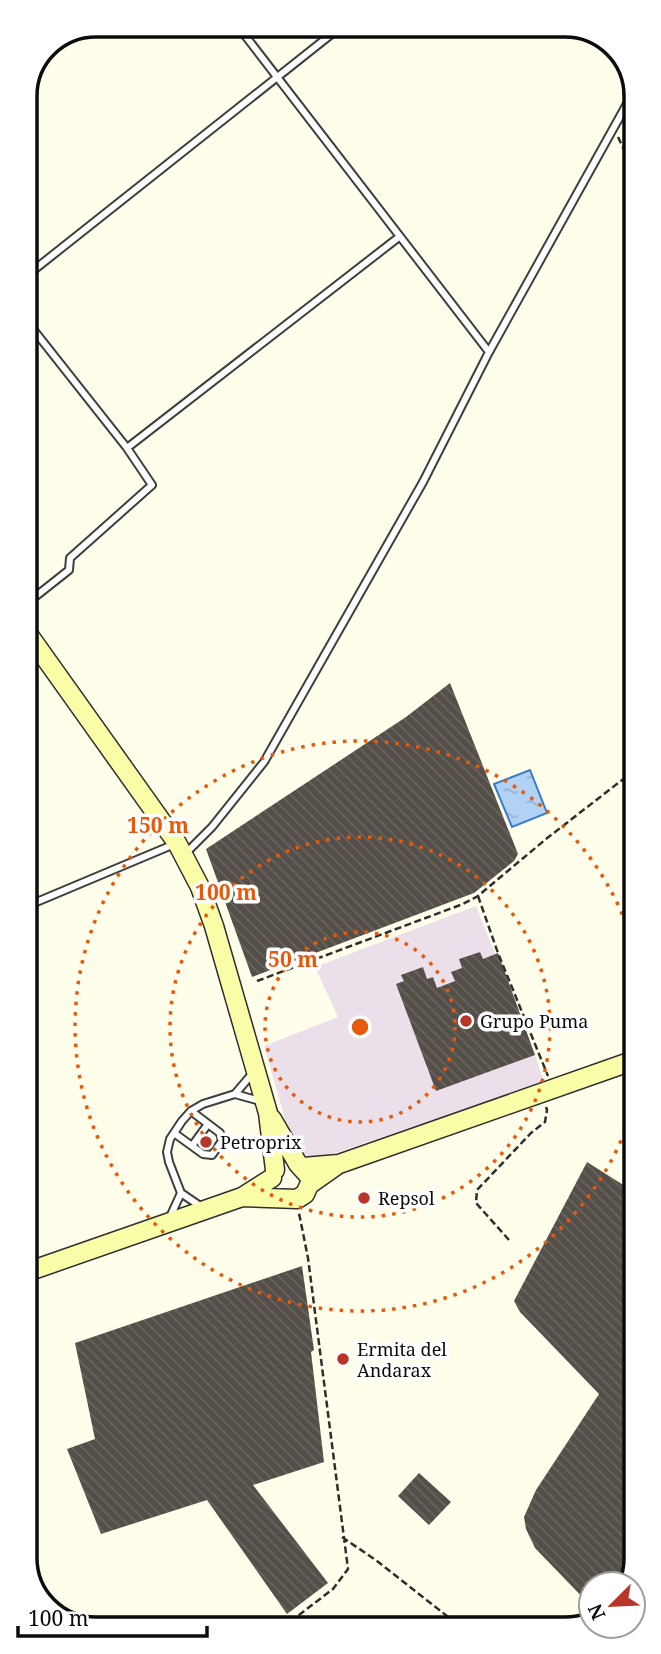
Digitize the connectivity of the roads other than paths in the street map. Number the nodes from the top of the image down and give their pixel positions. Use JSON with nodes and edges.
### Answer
{"nodes":[{"id":1,"x":247,"y":37,"type":"edge"},
{"id":2,"x":328,"y":37,"type":"edge"},
{"id":3,"x":278,"y":78,"type":"junction"},
{"id":4,"x":624,"y":110,"type":"edge"},
{"id":5,"x":399,"y":237,"type":"junction"},
{"id":6,"x":37,"y":268,"type":"edge"},
{"id":7,"x":37,"y":334,"type":"edge"},
{"id":8,"x":489,"y":352,"type":"junction"},
{"id":9,"x":127,"y":447,"type":"junction"},
{"id":10,"x":37,"y":595,"type":"edge"},
{"id":11,"x":37,"y":647,"type":"edge"},
{"id":12,"x":180,"y":849,"type":"junction"},
{"id":13,"x":37,"y":902,"type":"edge"},
{"id":14,"x":624,"y":1064,"type":"edge"},
{"id":15,"x":256,"y":1070,"type":"junction"},
{"id":16,"x":235,"y":1094,"type":"junction"},
{"id":17,"x":267,"y":1107,"type":"junction"},
{"id":18,"x":191,"y":1111,"type":"junction"},
{"id":19,"x":208,"y":1124,"type":"junction"},
{"id":20,"x":174,"y":1133,"type":"junction"},
{"id":21,"x":192,"y":1146,"type":"junction"},
{"id":22,"x":303,"y":1172,"type":"junction"},
{"id":23,"x":274,"y":1174,"type":"junction"},
{"id":24,"x":181,"y":1194,"type":"junction"},
{"id":25,"x":242,"y":1197,"type":"junction"},
{"id":26,"x":290,"y":1199,"type":"junction"},
{"id":27,"x":206,"y":1210,"type":"junction"},
{"id":28,"x":168,"y":1224,"type":"junction"},
{"id":29,"x":37,"y":1269,"type":"edge"}],
"edges":[{"from":1,"to":3,"type":"lane"},
{"from":2,"to":3,"type":"lane"},
{"from":3,"to":5,"type":"lane"},
{"from":3,"to":6,"type":"lane"},
{"from":4,"to":8,"type":"lane"},
{"from":5,"to":8,"type":"lane"},
{"from":5,"to":9,"type":"lane"},
{"from":7,"to":9,"type":"lane"},
{"from":8,"to":12,"type":"lane"},
{"from":9,"to":10,"type":"lane"},
{"from":11,"to":12,"type":"street"},
{"from":12,"to":13,"type":"lane"},
{"from":12,"to":15,"type":"street"},
{"from":14,"to":22,"type":"street"},
{"from":15,"to":16,"type":"lane"},
{"from":15,"to":17,"type":"street"},
{"from":16,"to":17,"type":"lane"},
{"from":16,"to":18,"type":"lane"},
{"from":17,"to":22,"type":"street"},
{"from":17,"to":23,"type":"street"},
{"from":18,"to":19,"type":"lane"},
{"from":18,"to":20,"type":"lane"},
{"from":19,"to":21,"type":"lane"},
{"from":19,"to":21,"type":"lane"},
{"from":20,"to":21,"type":"lane"},
{"from":20,"to":24,"type":"lane"},
{"from":22,"to":23,"type":"street"},
{"from":22,"to":26,"type":"street"},
{"from":23,"to":25,"type":"street"},
{"from":23,"to":26,"type":"street"},
{"from":24,"to":27,"type":"lane"},
{"from":24,"to":28,"type":"lane"},
{"from":25,"to":26,"type":"street"},
{"from":25,"to":27,"type":"street"},
{"from":27,"to":28,"type":"street"},
{"from":28,"to":29,"type":"street"}]}
